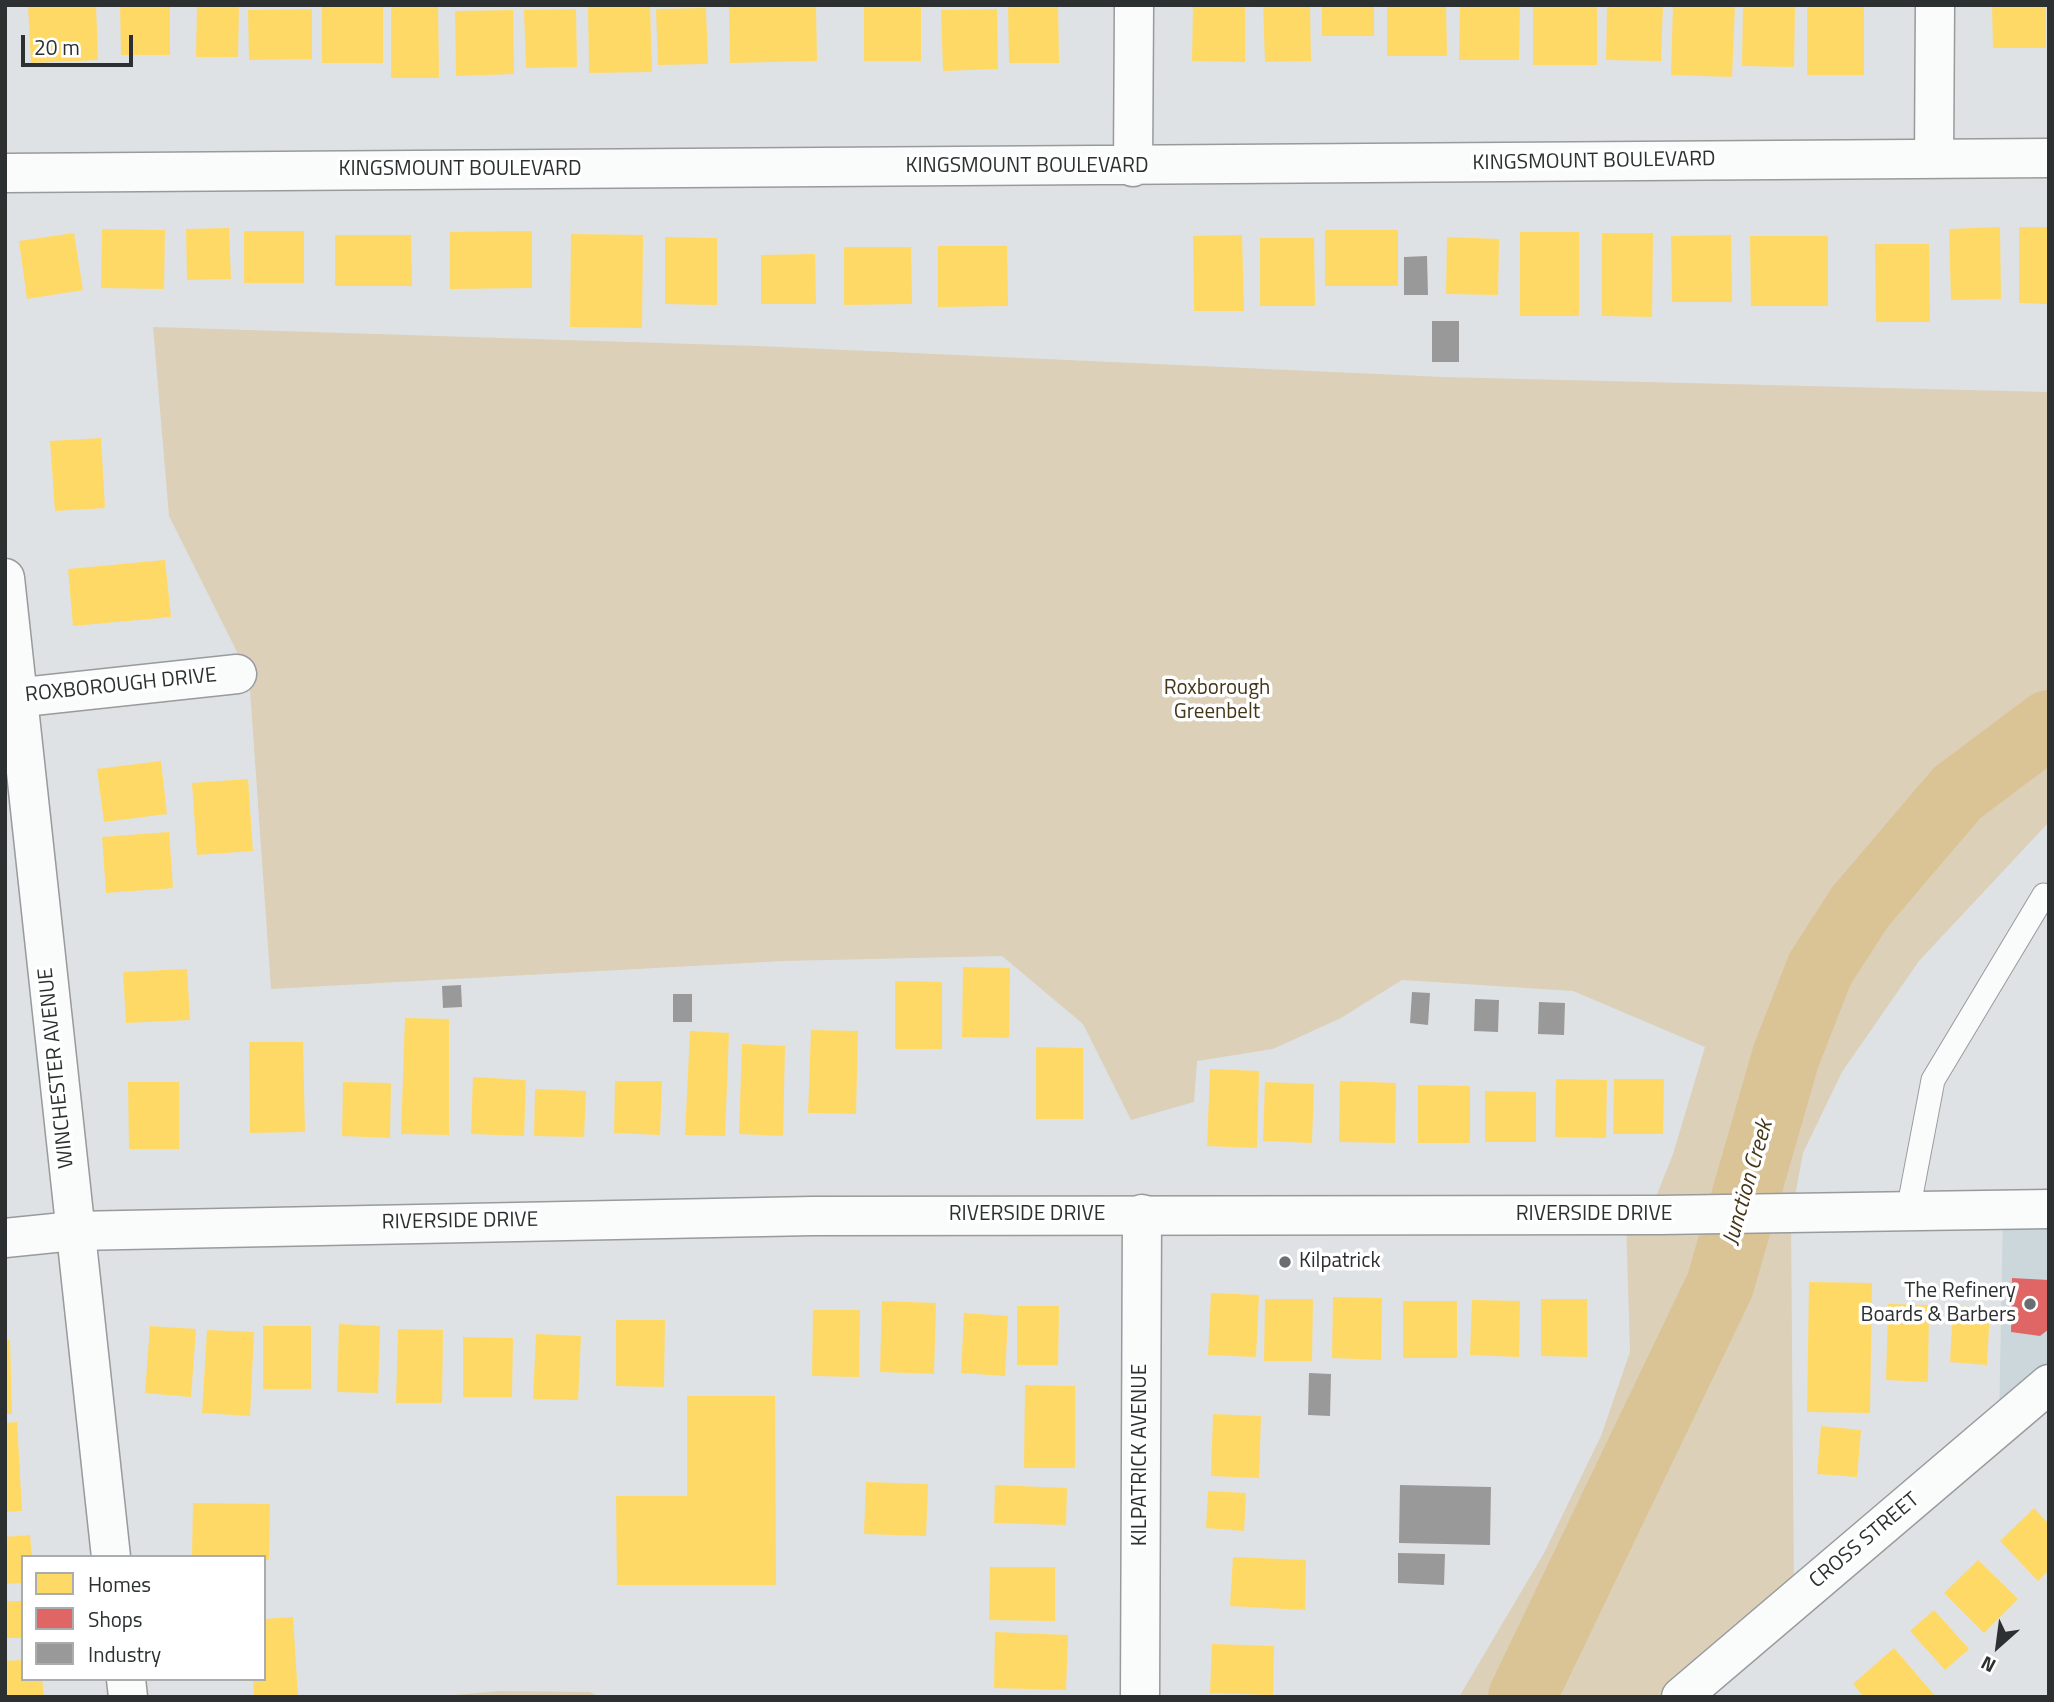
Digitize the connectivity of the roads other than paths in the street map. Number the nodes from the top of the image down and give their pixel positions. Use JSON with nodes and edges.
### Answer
{"nodes":[{"id":1,"x":1134,"y":5,"type":"edge"},
{"id":2,"x":1935,"y":5,"type":"edge"},
{"id":3,"x":2049,"y":158,"type":"edge"},
{"id":4,"x":1934,"y":159,"type":"junction"},
{"id":5,"x":1133,"y":167,"type":"junction"},
{"id":6,"x":5,"y":173,"type":"edge"},
{"id":7,"x":5,"y":578,"type":"edge"},
{"id":8,"x":237,"y":674,"type":"dead end"},
{"id":9,"x":12,"y":698,"type":"edge"},
{"id":10,"x":2044,"y":895,"type":"dead end"},
{"id":11,"x":2049,"y":1209,"type":"edge"},
{"id":12,"x":1908,"y":1211,"type":"junction"},
{"id":13,"x":1142,"y":1214,"type":"junction"},
{"id":14,"x":74,"y":1231,"type":"junction"},
{"id":15,"x":5,"y":1238,"type":"edge"},
{"id":16,"x":2049,"y":1384,"type":"edge"},
{"id":17,"x":111,"y":1555,"type":"edge"},
{"id":18,"x":1140,"y":1697,"type":"edge"},
{"id":19,"x":1681,"y":1697,"type":"edge"}],
"edges":[{"from":1,"to":5,"type":"street"},
{"from":2,"to":4,"type":"street"},
{"from":3,"to":4,"type":"street","name":"KINGSMOUNT BOULEVARD"},
{"from":4,"to":5,"type":"street","name":"KINGSMOUNT BOULEVARD"},
{"from":5,"to":6,"type":"street","name":"KINGSMOUNT BOULEVARD"},
{"from":7,"to":9,"type":"street","name":"WINCHESTER AVENUE"},
{"from":8,"to":9,"type":"street","name":"ROXBOROUGH DRIVE"},
{"from":9,"to":14,"type":"street","name":"WINCHESTER AVENUE"},
{"from":10,"to":12,"type":"lane"},
{"from":11,"to":12,"type":"street","name":"RIVERSIDE DRIVE"},
{"from":12,"to":13,"type":"street","name":"RIVERSIDE DRIVE"},
{"from":13,"to":14,"type":"street","name":"RIVERSIDE DRIVE"},
{"from":13,"to":18,"type":"street","name":"KILPATRICK AVENUE"},
{"from":14,"to":15,"type":"street","name":"RIVERSIDE DRIVE"},
{"from":14,"to":17,"type":"street","name":"WINCHESTER AVENUE"},
{"from":16,"to":19,"type":"street","name":"CROSS STREET"}]}
